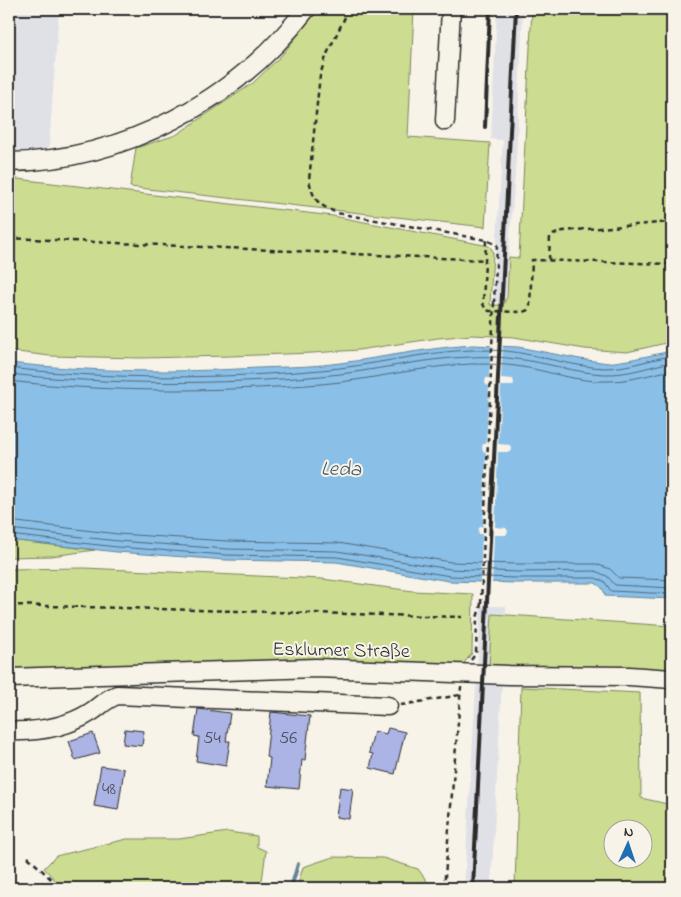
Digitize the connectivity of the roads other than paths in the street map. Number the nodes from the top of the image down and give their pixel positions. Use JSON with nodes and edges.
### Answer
{"nodes":[{"id":1,"x":306,"y":9,"type":"edge"},
{"id":2,"x":451,"y":9,"type":"edge"},
{"id":3,"x":445,"y":121,"type":"dead end"},
{"id":4,"x":9,"y":162,"type":"edge"},
{"id":5,"x":9,"y":678,"type":"edge"},
{"id":6,"x":672,"y":679,"type":"edge"},
{"id":7,"x":388,"y":706,"type":"road end"},
{"id":8,"x":9,"y":731,"type":"edge"}],
"edges":[{"from":1,"to":4,"type":"street"},
{"from":2,"to":3,"type":"street"},
{"from":5,"to":6,"type":"street","name":"Esklumer Straße"},
{"from":7,"to":8,"type":"street"}]}
